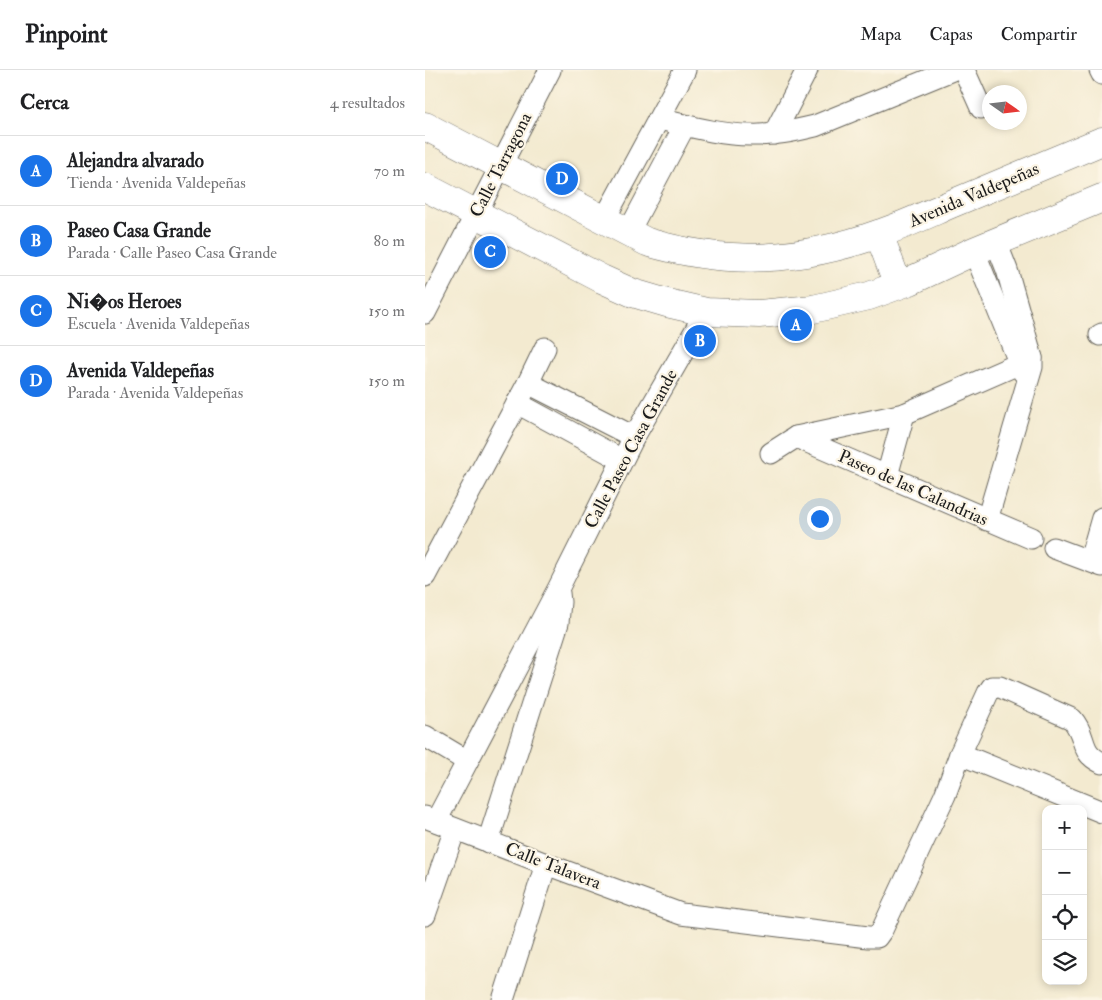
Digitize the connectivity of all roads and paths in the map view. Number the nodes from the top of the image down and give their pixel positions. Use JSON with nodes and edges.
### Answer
{"nodes":[{"id":1,"x":550,"y":70,"type":"edge"},
{"id":2,"x":685,"y":70,"type":"edge"},
{"id":3,"x":807,"y":70,"type":"edge"},
{"id":4,"x":952,"y":70,"type":"edge"},
{"id":5,"x":964,"y":70,"type":"edge"},
{"id":6,"x":1100,"y":70,"type":"edge"},
{"id":7,"x":1102,"y":74,"type":"edge"},
{"id":8,"x":981,"y":108,"type":"dead end"},
{"id":9,"x":659,"y":119,"type":"junction"},
{"id":10,"x":685,"y":125,"type":"junction"},
{"id":11,"x":425,"y":126,"type":"edge"},
{"id":12,"x":774,"y":134,"type":"junction"},
{"id":13,"x":1102,"y":141,"type":"edge"},
{"id":14,"x":501,"y":166,"type":"junction"},
{"id":15,"x":425,"y":187,"type":"edge"},
{"id":16,"x":1102,"y":198,"type":"edge"},
{"id":17,"x":476,"y":214,"type":"junction"},
{"id":18,"x":616,"y":227,"type":"junction"},
{"id":19,"x":879,"y":234,"type":"junction"},
{"id":20,"x":985,"y":246,"type":"junction"},
{"id":21,"x":898,"y":285,"type":"junction"},
{"id":22,"x":706,"y":312,"type":"junction"},
{"id":23,"x":425,"y":313,"type":"edge"},
{"id":24,"x":545,"y":348,"type":"dead end"},
{"id":25,"x":1027,"y":366,"type":"junction"},
{"id":26,"x":528,"y":384,"type":"junction"},
{"id":27,"x":517,"y":404,"type":"junction"},
{"id":28,"x":904,"y":414,"type":"junction"},
{"id":29,"x":634,"y":437,"type":"junction"},
{"id":30,"x":796,"y":437,"type":"junction"},
{"id":31,"x":771,"y":453,"type":"dead end"},
{"id":32,"x":622,"y":460,"type":"junction"},
{"id":33,"x":887,"y":476,"type":"junction"},
{"id":34,"x":1102,"y":518,"type":"edge"},
{"id":35,"x":987,"y":520,"type":"junction"},
{"id":36,"x":1031,"y":538,"type":"dead end"},
{"id":37,"x":1054,"y":548,"type":"dead end"},
{"id":38,"x":1096,"y":563,"type":"edge"},
{"id":39,"x":425,"y":576,"type":"edge"},
{"id":40,"x":559,"y":587,"type":"junction"},
{"id":41,"x":425,"y":736,"type":"edge"},
{"id":42,"x":960,"y":754,"type":"junction"},
{"id":43,"x":467,"y":761,"type":"junction"},
{"id":44,"x":1102,"y":763,"type":"edge"},
{"id":45,"x":1102,"y":812,"type":"edge"},
{"id":46,"x":439,"y":822,"type":"edge"},
{"id":47,"x":488,"y":842,"type":"junction"},
{"id":48,"x":546,"y":864,"type":"junction"},
{"id":49,"x":425,"y":915,"type":"edge"},
{"id":50,"x":503,"y":1000,"type":"edge"}],
"edges":[{"from":1,"to":14,"type":"street","name":"Calle Tarragona"},
{"from":2,"to":9,"type":"street"},
{"from":3,"to":12,"type":"street"},
{"from":4,"to":12,"type":"street"},
{"from":5,"to":8,"type":"street"},
{"from":6,"to":7,"type":"street"},
{"from":9,"to":10,"type":"street"},
{"from":9,"to":18,"type":"street"},
{"from":10,"to":12,"type":"street"},
{"from":10,"to":18,"type":"street"},
{"from":11,"to":14,"type":"street","name":"Avenida Valdepeñas"},
{"from":13,"to":19,"type":"street","name":"Avenida Valdepeñas"},
{"from":14,"to":17,"type":"street","name":"Calle Tarragona"},
{"from":14,"to":18,"type":"street","name":"Avenida Valdepeñas"},
{"from":15,"to":17,"type":"street"},
{"from":16,"to":20,"type":"street"},
{"from":17,"to":22,"type":"street"},
{"from":17,"to":23,"type":"street","name":"Calle Tarragona"},
{"from":18,"to":19,"type":"street","name":"Avenida Valdepeñas"},
{"from":19,"to":21,"type":"street"},
{"from":20,"to":21,"type":"street"},
{"from":20,"to":25,"type":"street"},
{"from":21,"to":22,"type":"street"},
{"from":22,"to":29,"type":"street","name":"Calle Paseo Casa Grande"},
{"from":24,"to":26,"type":"street"},
{"from":25,"to":28,"type":"street","name":"Paseo de las Calandrias"},
{"from":25,"to":35,"type":"street"},
{"from":26,"to":27,"type":"street"},
{"from":26,"to":29,"type":"street"},
{"from":27,"to":32,"type":"street"},
{"from":27,"to":39,"type":"street"},
{"from":28,"to":30,"type":"street","name":"Paseo de las Calandrias"},
{"from":28,"to":33,"type":"street"},
{"from":29,"to":32,"type":"street","name":"Calle Paseo Casa Grande"},
{"from":30,"to":31,"type":"street","name":"Paseo de las Calandrias"},
{"from":30,"to":33,"type":"street","name":"Paseo de las Calandrias"},
{"from":32,"to":40,"type":"street","name":"Calle Paseo Casa Grande"},
{"from":33,"to":35,"type":"street","name":"Paseo de las Calandrias"},
{"from":34,"to":38,"type":"street"},
{"from":35,"to":36,"type":"street","name":"Paseo de las Calandrias"},
{"from":37,"to":38,"type":"street"},
{"from":40,"to":43,"type":"street","name":"Calle Paseo Casa Grande"},
{"from":40,"to":47,"type":"street","name":"Calle Paseo Casa Grande"},
{"from":41,"to":43,"type":"street"},
{"from":42,"to":44,"type":"street"},
{"from":42,"to":45,"type":"street"},
{"from":42,"to":48,"type":"street","name":"Calle Talavera"},
{"from":43,"to":46,"type":"street","name":"Calle Paseo Casa Grande"},
{"from":46,"to":47,"type":"street","name":"Calle Talavera"},
{"from":46,"to":49,"type":"street","name":"Calle Paseo Casa Grande"},
{"from":47,"to":48,"type":"street","name":"Calle Talavera"},
{"from":48,"to":50,"type":"street"}]}
